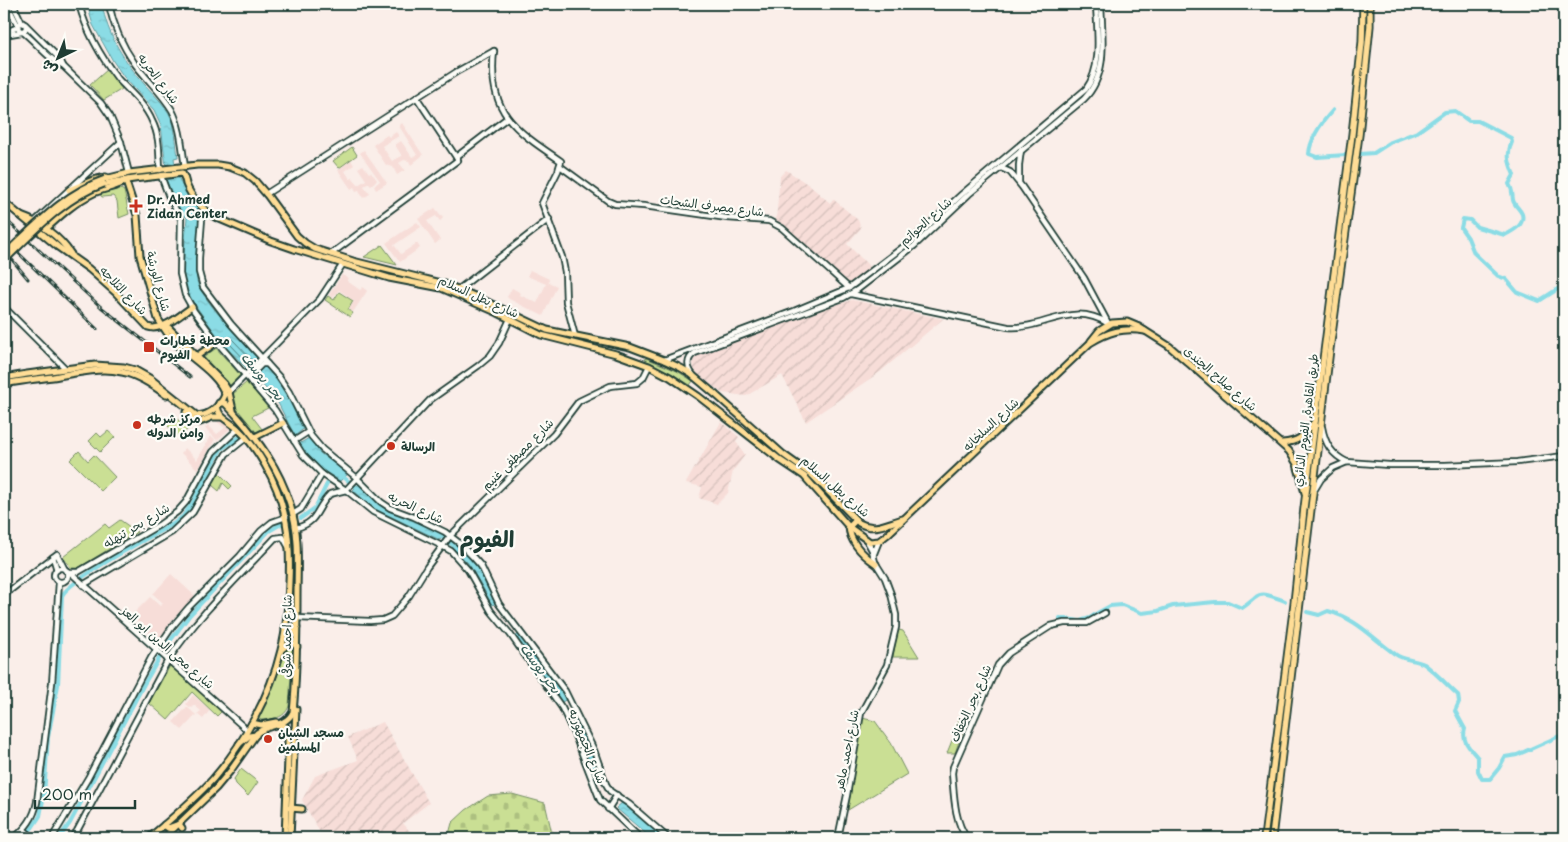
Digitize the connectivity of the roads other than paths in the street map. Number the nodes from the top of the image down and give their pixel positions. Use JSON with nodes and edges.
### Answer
{"nodes":[{"id":1,"x":7,"y":4,"type":"edge"},
{"id":2,"x":13,"y":4,"type":"edge"},
{"id":3,"x":79,"y":4,"type":"edge"},
{"id":4,"x":110,"y":4,"type":"edge"},
{"id":5,"x":1096,"y":4,"type":"edge"},
{"id":6,"x":1101,"y":4,"type":"edge"},
{"id":7,"x":1362,"y":4,"type":"edge"},
{"id":8,"x":1370,"y":4,"type":"edge"},
{"id":9,"x":21,"y":25,"type":"junction"},
{"id":10,"x":23,"y":32,"type":"junction"},
{"id":11,"x":4,"y":33,"type":"edge"},
{"id":12,"x":63,"y":66,"type":"junction"},
{"id":13,"x":417,"y":98,"type":"junction"},
{"id":14,"x":507,"y":118,"type":"junction"},
{"id":15,"x":1054,"y":120,"type":"junction"},
{"id":16,"x":121,"y":142,"type":"junction"},
{"id":17,"x":1021,"y":150,"type":"junction"},
{"id":18,"x":457,"y":159,"type":"junction"},
{"id":19,"x":560,"y":166,"type":"junction"},
{"id":20,"x":1001,"y":168,"type":"junction"},
{"id":21,"x":183,"y":169,"type":"junction"},
{"id":22,"x":162,"y":173,"type":"junction"},
{"id":23,"x":114,"y":176,"type":"junction"},
{"id":24,"x":128,"y":178,"type":"junction"},
{"id":25,"x":104,"y":182,"type":"junction"},
{"id":26,"x":1019,"y":183,"type":"junction"},
{"id":27,"x":69,"y":190,"type":"junction"},
{"id":28,"x":968,"y":192,"type":"junction"},
{"id":29,"x":266,"y":194,"type":"junction"},
{"id":30,"x":4,"y":202,"type":"edge"},
{"id":31,"x":207,"y":212,"type":"junction"},
{"id":32,"x":549,"y":220,"type":"junction"},
{"id":33,"x":33,"y":223,"type":"junction"},
{"id":34,"x":46,"y":229,"type":"junction"},
{"id":35,"x":300,"y":238,"type":"junction"},
{"id":36,"x":314,"y":248,"type":"junction"},
{"id":37,"x":294,"y":249,"type":"junction"},
{"id":38,"x":331,"y":254,"type":"junction"},
{"id":39,"x":4,"y":255,"type":"edge"},
{"id":40,"x":312,"y":255,"type":"junction"},
{"id":41,"x":73,"y":257,"type":"junction"},
{"id":42,"x":4,"y":261,"type":"edge"},
{"id":43,"x":343,"y":264,"type":"junction"},
{"id":44,"x":387,"y":270,"type":"junction"},
{"id":45,"x":397,"y":272,"type":"junction"},
{"id":46,"x":389,"y":278,"type":"junction"},
{"id":47,"x":399,"y":280,"type":"junction"},
{"id":48,"x":849,"y":288,"type":"junction"},
{"id":49,"x":459,"y":289,"type":"junction"},
{"id":50,"x":471,"y":294,"type":"junction"},
{"id":51,"x":851,"y":294,"type":"junction"},
{"id":52,"x":478,"y":297,"type":"junction"},
{"id":53,"x":472,"y":302,"type":"junction"},
{"id":54,"x":4,"y":307,"type":"edge"},
{"id":55,"x":192,"y":307,"type":"junction"},
{"id":56,"x":795,"y":313,"type":"junction"},
{"id":57,"x":788,"y":316,"type":"junction"},
{"id":58,"x":510,"y":319,"type":"junction"},
{"id":59,"x":1108,"y":324,"type":"junction"},
{"id":60,"x":163,"y":326,"type":"junction"},
{"id":61,"x":1329,"y":330,"type":"junction"},
{"id":62,"x":1145,"y":331,"type":"junction"},
{"id":63,"x":559,"y":333,"type":"junction"},
{"id":64,"x":575,"y":336,"type":"junction"},
{"id":65,"x":557,"y":340,"type":"junction"},
{"id":66,"x":217,"y":342,"type":"junction"},
{"id":67,"x":1090,"y":343,"type":"junction"},
{"id":68,"x":1327,"y":349,"type":"junction"},
{"id":69,"x":197,"y":356,"type":"junction"},
{"id":70,"x":262,"y":358,"type":"junction"},
{"id":71,"x":664,"y":360,"type":"junction"},
{"id":72,"x":267,"y":364,"type":"junction"},
{"id":73,"x":649,"y":366,"type":"junction"},
{"id":74,"x":65,"y":368,"type":"junction"},
{"id":75,"x":246,"y":376,"type":"junction"},
{"id":76,"x":4,"y":378,"type":"edge"},
{"id":77,"x":695,"y":378,"type":"junction"},
{"id":78,"x":251,"y":382,"type":"junction"},
{"id":79,"x":4,"y":384,"type":"edge"},
{"id":80,"x":707,"y":387,"type":"junction"},
{"id":81,"x":688,"y":389,"type":"junction"},
{"id":82,"x":229,"y":392,"type":"junction"},
{"id":83,"x":699,"y":397,"type":"junction"},
{"id":84,"x":218,"y":404,"type":"junction"},
{"id":85,"x":234,"y":412,"type":"junction"},
{"id":86,"x":223,"y":417,"type":"junction"},
{"id":87,"x":1322,"y":418,"type":"junction"},
{"id":88,"x":200,"y":419,"type":"junction"},
{"id":89,"x":1315,"y":421,"type":"junction"},
{"id":90,"x":283,"y":423,"type":"junction"},
{"id":91,"x":238,"y":429,"type":"junction"},
{"id":92,"x":308,"y":432,"type":"junction"},
{"id":93,"x":255,"y":437,"type":"junction"},
{"id":94,"x":246,"y":438,"type":"junction"},
{"id":95,"x":294,"y":441,"type":"junction"},
{"id":96,"x":1282,"y":443,"type":"junction"},
{"id":97,"x":1564,"y":456,"type":"edge"},
{"id":98,"x":782,"y":457,"type":"junction"},
{"id":99,"x":1347,"y":462,"type":"junction"},
{"id":100,"x":275,"y":465,"type":"junction"},
{"id":101,"x":268,"y":470,"type":"junction"},
{"id":102,"x":278,"y":473,"type":"junction"},
{"id":103,"x":322,"y":474,"type":"junction"},
{"id":104,"x":270,"y":476,"type":"junction"},
{"id":105,"x":357,"y":478,"type":"junction"},
{"id":106,"x":346,"y":490,"type":"junction"},
{"id":107,"x":1313,"y":495,"type":"junction"},
{"id":108,"x":1305,"y":496,"type":"junction"},
{"id":109,"x":293,"y":514,"type":"junction"},
{"id":110,"x":286,"y":517,"type":"junction"},
{"id":111,"x":903,"y":519,"type":"junction"},
{"id":112,"x":856,"y":520,"type":"junction"},
{"id":113,"x":849,"y":527,"type":"junction"},
{"id":114,"x":296,"y":528,"type":"junction"},
{"id":115,"x":450,"y":536,"type":"junction"},
{"id":116,"x":867,"y":541,"type":"junction"},
{"id":117,"x":879,"y":541,"type":"junction"},
{"id":118,"x":442,"y":546,"type":"junction"},
{"id":119,"x":290,"y":548,"type":"junction"},
{"id":120,"x":55,"y":556,"type":"junction"},
{"id":121,"x":873,"y":556,"type":"junction"},
{"id":122,"x":876,"y":564,"type":"junction"},
{"id":123,"x":57,"y":570,"type":"junction"},
{"id":124,"x":66,"y":570,"type":"junction"},
{"id":125,"x":78,"y":572,"type":"junction"},
{"id":126,"x":66,"y":580,"type":"junction"},
{"id":127,"x":59,"y":582,"type":"junction"},
{"id":128,"x":80,"y":582,"type":"junction"},
{"id":129,"x":1298,"y":589,"type":"junction"},
{"id":130,"x":4,"y":595,"type":"edge"},
{"id":131,"x":499,"y":604,"type":"junction"},
{"id":132,"x":1297,"y":604,"type":"junction"},
{"id":133,"x":491,"y":610,"type":"junction"},
{"id":134,"x":1104,"y":613,"type":"dead end"},
{"id":135,"x":297,"y":618,"type":"junction"},
{"id":136,"x":516,"y":627,"type":"junction"},
{"id":137,"x":298,"y":628,"type":"junction"},
{"id":138,"x":285,"y":629,"type":"junction"},
{"id":139,"x":510,"y":634,"type":"junction"},
{"id":140,"x":297,"y":648,"type":"junction"},
{"id":141,"x":281,"y":649,"type":"junction"},
{"id":142,"x":158,"y":651,"type":"junction"},
{"id":143,"x":166,"y":658,"type":"junction"},
{"id":144,"x":294,"y":700,"type":"junction"},
{"id":145,"x":571,"y":702,"type":"junction"},
{"id":146,"x":562,"y":708,"type":"junction"},
{"id":147,"x":576,"y":714,"type":"junction"},
{"id":148,"x":568,"y":719,"type":"junction"},
{"id":149,"x":252,"y":722,"type":"junction"},
{"id":150,"x":278,"y":725,"type":"junction"},
{"id":151,"x":247,"y":730,"type":"junction"},
{"id":152,"x":256,"y":736,"type":"junction"},
{"id":153,"x":238,"y":744,"type":"junction"},
{"id":154,"x":291,"y":758,"type":"junction"},
{"id":155,"x":225,"y":778,"type":"junction"},
{"id":156,"x":230,"y":783,"type":"dead end"},
{"id":157,"x":617,"y":795,"type":"junction"},
{"id":158,"x":291,"y":798,"type":"junction"},
{"id":159,"x":299,"y":798,"type":"dead end"},
{"id":160,"x":290,"y":808,"type":"junction"},
{"id":161,"x":302,"y":809,"type":"dead end"},
{"id":162,"x":608,"y":809,"type":"junction"},
{"id":163,"x":164,"y":825,"type":"junction"},
{"id":164,"x":180,"y":826,"type":"junction"},
{"id":165,"x":28,"y":834,"type":"edge"},
{"id":166,"x":14,"y":838,"type":"edge"},
{"id":167,"x":52,"y":838,"type":"edge"},
{"id":168,"x":71,"y":838,"type":"edge"},
{"id":169,"x":149,"y":838,"type":"edge"},
{"id":170,"x":164,"y":838,"type":"edge"},
{"id":171,"x":285,"y":838,"type":"edge"},
{"id":172,"x":290,"y":838,"type":"edge"},
{"id":173,"x":640,"y":838,"type":"edge"},
{"id":174,"x":668,"y":838,"type":"edge"},
{"id":175,"x":838,"y":838,"type":"edge"},
{"id":176,"x":967,"y":838,"type":"edge"},
{"id":177,"x":1264,"y":838,"type":"edge"},
{"id":178,"x":1272,"y":838,"type":"edge"}],
"edges":[{"from":1,"to":9,"type":"street"},
{"from":2,"to":9,"type":"street"},
{"from":3,"to":22,"type":"street","name":"شارع الجمهوريه"},
{"from":4,"to":21,"type":"street","name":"شارع الحريه"},
{"from":5,"to":15,"type":"street","name":"شارع الحواتم"},
{"from":6,"to":15,"type":"street","name":"شارع الحواتم"},
{"from":7,"to":61,"type":"highway","name":"طريق القاهرة, الفيوم الدائري"},
{"from":8,"to":61,"type":"highway","name":"طريق القاهرة, الفيوم الدائري"},
{"from":9,"to":10,"type":"street"},
{"from":9,"to":11,"type":"street"},
{"from":9,"to":12,"type":"street"},
{"from":10,"to":11,"type":"street"},
{"from":10,"to":12,"type":"street"},
{"from":12,"to":16,"type":"street"},
{"from":13,"to":14,"type":"street"},
{"from":13,"to":18,"type":"street"},
{"from":13,"to":29,"type":"street"},
{"from":14,"to":18,"type":"street"},
{"from":14,"to":19,"type":"street"},
{"from":15,"to":17,"type":"street","name":"شارع الحواتم"},
{"from":15,"to":28,"type":"street","name":"شارع الحواتم"},
{"from":16,"to":24,"type":"street"},
{"from":16,"to":27,"type":"street"},
{"from":17,"to":20,"type":"street","name":"شارع الحواتم"},
{"from":17,"to":26,"type":"street"},
{"from":18,"to":38,"type":"street"},
{"from":19,"to":32,"type":"street"},
{"from":19,"to":48,"type":"street","name":"شارع مصرف الشحات"},
{"from":20,"to":26,"type":"street"},
{"from":20,"to":28,"type":"street","name":"شارع الحواتم"},
{"from":21,"to":22,"type":"main road"},
{"from":21,"to":29,"type":"main road","name":"شارع بطل السلام"},
{"from":21,"to":31,"type":"main road","name":"شارع بطل السلام"},
{"from":22,"to":24,"type":"main road"},
{"from":22,"to":55,"type":"street","name":"شارع الجمهوريه"},
{"from":23,"to":24,"type":"main road"},
{"from":23,"to":25,"type":"main road"},
{"from":23,"to":27,"type":"main road"},
{"from":24,"to":25,"type":"main road"},
{"from":24,"to":34,"type":"main road"},
{"from":24,"to":60,"type":"main road","name":"شارع الورشة"},
{"from":25,"to":39,"type":"main road","bridge":true},
{"from":25,"to":42,"type":"main road","bridge":true},
{"from":26,"to":59,"type":"street"},
{"from":27,"to":33,"type":"street"},
{"from":28,"to":48,"type":"street","name":"شارع الحواتم"},
{"from":28,"to":51,"type":"street","name":"شارع الحواتم"},
{"from":29,"to":35,"type":"main road","name":"شارع بطل السلام"},
{"from":30,"to":33,"type":"main road","name":"شارع الثلاجه"},
{"from":31,"to":37,"type":"main road","name":"شارع بطل السلام"},
{"from":31,"to":70,"type":"street","name":"شارع الحريه"},
{"from":32,"to":49,"type":"street"},
{"from":32,"to":64,"type":"street"},
{"from":33,"to":34,"type":"main road","name":"شارع الثلاجه"},
{"from":33,"to":41,"type":"main road","name":"شارع الثلاجه"},
{"from":34,"to":41,"type":"main road","name":"شارع الثلاجه"},
{"from":35,"to":36,"type":"main road","name":"شارع بطل السلام"},
{"from":35,"to":37,"type":"main road"},
{"from":36,"to":38,"type":"main road","name":"شارع بطل السلام"},
{"from":36,"to":40,"type":"main road"},
{"from":37,"to":40,"type":"main road","name":"شارع بطل السلام"},
{"from":38,"to":44,"type":"main road","name":"شارع بطل السلام"},
{"from":40,"to":43,"type":"main road","name":"شارع بطل السلام"},
{"from":41,"to":60,"type":"main road","name":"شارع الثلاجه"},
{"from":43,"to":46,"type":"main road","name":"شارع بطل السلام"},
{"from":43,"to":70,"type":"street"},
{"from":44,"to":45,"type":"main road","name":"شارع بطل السلام"},
{"from":44,"to":46,"type":"main road"},
{"from":45,"to":47,"type":"main road"},
{"from":45,"to":49,"type":"main road","name":"شارع بطل السلام"},
{"from":46,"to":47,"type":"main road","name":"شارع بطل السلام"},
{"from":47,"to":53,"type":"main road","name":"شارع بطل السلام"},
{"from":48,"to":56,"type":"street","name":"شارع الحواتم"},
{"from":49,"to":50,"type":"main road","name":"شارع بطل السلام"},
{"from":50,"to":52,"type":"main road","name":"شارع بطل السلام"},
{"from":50,"to":53,"type":"main road"},
{"from":51,"to":56,"type":"street","name":"شارع الحواتم"},
{"from":51,"to":59,"type":"street"},
{"from":52,"to":53,"type":"main road"},
{"from":52,"to":63,"type":"main road","name":"شارع بطل السلام"},
{"from":53,"to":58,"type":"main road","name":"شارع بطل السلام"},
{"from":54,"to":74,"type":"street"},
{"from":55,"to":60,"type":"main road"},
{"from":55,"to":66,"type":"street","name":"شارع الجمهوريه"},
{"from":56,"to":57,"type":"street","name":"شارع الحواتم"},
{"from":57,"to":71,"type":"street","name":"شارع الحواتم"},
{"from":57,"to":77,"type":"street","name":"شارع الحواتم"},
{"from":58,"to":65,"type":"main road","name":"شارع بطل السلام"},
{"from":58,"to":105,"type":"street"},
{"from":59,"to":62,"type":"main road","name":"شارع صلاح الجندى"},
{"from":59,"to":67,"type":"main road"},
{"from":60,"to":69,"type":"main road","name":"شارع الورشة"},
{"from":60,"to":84,"type":"main road","name":"شارع الورشة"},
{"from":61,"to":68,"type":"highway","name":"طريق القاهرة, الفيوم الدائري"},
{"from":62,"to":67,"type":"main road","name":"شارع صلاح الجندى"},
{"from":62,"to":96,"type":"main road","name":"شارع صلاح الجندى"},
{"from":63,"to":64,"type":"main road","name":"شارع بطل السلام"},
{"from":63,"to":65,"type":"main road"},
{"from":64,"to":71,"type":"main road","name":"شارع بطل السلام"},
{"from":65,"to":73,"type":"main road","name":"شارع بطل السلام"},
{"from":66,"to":69,"type":"main road"},
{"from":66,"to":75,"type":"street","name":"شارع الجمهوريه"},
{"from":67,"to":111,"type":"main road","name":"شارع السلخانه"},
{"from":68,"to":87,"type":"highway","name":"طريق القاهرة, الفيوم الدائري"},
{"from":68,"to":89,"type":"highway","name":"طريق القاهرة, الفيوم الدائري"},
{"from":69,"to":82,"type":"main road","name":"شارع الورشة"},
{"from":70,"to":72,"type":"street","name":"شارع الحريه"},
{"from":70,"to":75,"type":"street"},
{"from":71,"to":77,"type":"main road","name":"شارع بطل السلام"},
{"from":72,"to":78,"type":"street"},
{"from":72,"to":92,"type":"street","name":"شارع الحريه"},
{"from":73,"to":81,"type":"main road","name":"شارع بطل السلام"},
{"from":73,"to":115,"type":"street","name":"شارع مصطفى غنيم"},
{"from":74,"to":76,"type":"main road"},
{"from":74,"to":88,"type":"main road"},
{"from":75,"to":78,"type":"street","name":"شارع الجمهوريه"},
{"from":75,"to":82,"type":"street"},
{"from":77,"to":80,"type":"main road","name":"شارع بطل السلام"},
{"from":77,"to":81,"type":"main road"},
{"from":78,"to":90,"type":"street","name":"شارع الجمهوريه"},
{"from":79,"to":88,"type":"main road"},
{"from":80,"to":83,"type":"main road"},
{"from":80,"to":98,"type":"main road","name":"شارع بطل السلام"},
{"from":81,"to":83,"type":"main road","name":"شارع بطل السلام"},
{"from":82,"to":85,"type":"main road","name":"شارع الورشة"},
{"from":83,"to":98,"type":"main road","name":"شارع بطل السلام"},
{"from":84,"to":85,"type":"main road","name":"شارع احمد شوقى"},
{"from":84,"to":86,"type":"main road","name":"شارع احمد شوقى"},
{"from":84,"to":88,"type":"main road"},
{"from":85,"to":93,"type":"main road","name":"شارع احمد شوقى"},
{"from":86,"to":88,"type":"main road"},
{"from":86,"to":91,"type":"main road","name":"شارع احمد شوقى"},
{"from":87,"to":99,"type":"street"},
{"from":87,"to":107,"type":"highway","name":"طريق القاهرة, الفيوم الدائري"},
{"from":89,"to":96,"type":"main road"},
{"from":89,"to":108,"type":"highway","name":"طريق القاهرة, الفيوم الدائري"},
{"from":90,"to":93,"type":"main road"},
{"from":90,"to":95,"type":"street","name":"شارع الجمهوريه"},
{"from":91,"to":94,"type":"main road","name":"شارع احمد شوقى"},
{"from":91,"to":125,"type":"street","name":"شارع بحر تنهله"},
{"from":92,"to":95,"type":"street"},
{"from":92,"to":105,"type":"street","name":"شارع الحريه"},
{"from":93,"to":100,"type":"main road","name":"شارع احمد شوقى"},
{"from":94,"to":101,"type":"main road","name":"شارع احمد شوقى"},
{"from":94,"to":128,"type":"street","name":"شارع بحر تنهله"},
{"from":95,"to":103,"type":"street","name":"شارع الجمهوريه"},
{"from":96,"to":108,"type":"main road","name":"شارع صلاح الجندى"},
{"from":97,"to":99,"type":"street"},
{"from":98,"to":112,"type":"main road","name":"شارع بطل السلام"},
{"from":98,"to":113,"type":"main road","name":"شارع بطل السلام"},
{"from":99,"to":107,"type":"street"},
{"from":100,"to":101,"type":"main road"},
{"from":100,"to":102,"type":"main road","name":"شارع احمد شوقى"},
{"from":101,"to":104,"type":"main road","name":"شارع احمد شوقى"},
{"from":102,"to":104,"type":"main road"},
{"from":102,"to":109,"type":"main road","name":"شارع احمد شوقى"},
{"from":103,"to":106,"type":"street","name":"شارع الجمهوريه"},
{"from":103,"to":109,"type":"street"},
{"from":104,"to":110,"type":"main road","name":"شارع احمد شوقى"},
{"from":105,"to":106,"type":"street"},
{"from":105,"to":115,"type":"street","name":"شارع الحريه"},
{"from":106,"to":114,"type":"street"},
{"from":106,"to":118,"type":"street","name":"شارع الجمهوريه"},
{"from":107,"to":129,"type":"highway","name":"طريق القاهرة, الفيوم الدائري"},
{"from":108,"to":129,"type":"highway","name":"طريق القاهرة, الفيوم الدائري"},
{"from":109,"to":114,"type":"main road","name":"شارع احمد شوقى"},
{"from":110,"to":119,"type":"main road","name":"شارع احمد شوقى"},
{"from":110,"to":142,"type":"street"},
{"from":111,"to":112,"type":"main road","name":"شارع بطل السلام"},
{"from":111,"to":117,"type":"main road"},
{"from":112,"to":113,"type":"main road"},
{"from":113,"to":116,"type":"main road","name":"شارع بطل السلام"},
{"from":113,"to":122,"type":"main road"},
{"from":114,"to":135,"type":"main road","name":"شارع احمد شوقى"},
{"from":115,"to":118,"type":"street"},
{"from":115,"to":131,"type":"street","name":"شارع الحريه"},
{"from":116,"to":117,"type":"main road"},
{"from":116,"to":121,"type":"street","name":"شارع احمد ماهر"},
{"from":117,"to":121,"type":"street"},
{"from":118,"to":133,"type":"street","name":"شارع الجمهوريه"},
{"from":118,"to":135,"type":"street"},
{"from":119,"to":138,"type":"main road","name":"شارع احمد شوقى"},
{"from":119,"to":143,"type":"street"},
{"from":120,"to":123,"type":"street"},
{"from":120,"to":124,"type":"street"},
{"from":120,"to":130,"type":"street"},
{"from":121,"to":122,"type":"street","name":"شارع احمد ماهر"},
{"from":122,"to":175,"type":"street","name":"شارع احمد ماهر"},
{"from":123,"to":124,"type":"street"},
{"from":123,"to":127,"type":"street"},
{"from":124,"to":125,"type":"street"},
{"from":124,"to":126,"type":"street"},
{"from":124,"to":128,"type":"street","name":"شارع محى الدين ابو العز"},
{"from":125,"to":128,"type":"street"},
{"from":126,"to":127,"type":"street"},
{"from":126,"to":128,"type":"street"},
{"from":127,"to":165,"type":"street"},
{"from":128,"to":142,"type":"street","name":"شارع محى الدين ابو العز"},
{"from":129,"to":132,"type":"highway","name":"طريق القاهرة, الفيوم الدائري"},
{"from":131,"to":133,"type":"street"},
{"from":131,"to":136,"type":"street","name":"شارع الحريه"},
{"from":132,"to":177,"type":"highway","name":"طريق القاهرة, الفيوم الدائري"},
{"from":132,"to":178,"type":"highway","name":"طريق القاهرة, الفيوم الدائري"},
{"from":133,"to":139,"type":"street","name":"شارع الجمهوريه"},
{"from":134,"to":176,"type":"street","name":"شارع بحر الخفاف"},
{"from":135,"to":137,"type":"main road","name":"شارع احمد شوقى"},
{"from":136,"to":139,"type":"street"},
{"from":136,"to":145,"type":"street","name":"شارع الحريه"},
{"from":137,"to":138,"type":"main road"},
{"from":137,"to":140,"type":"main road","name":"شارع احمد شوقى"},
{"from":138,"to":141,"type":"main road","name":"شارع احمد شوقى"},
{"from":139,"to":146,"type":"street","name":"شارع الجمهوريه"},
{"from":140,"to":141,"type":"main road"},
{"from":140,"to":144,"type":"main road","name":"شارع احمد شوقى"},
{"from":141,"to":149,"type":"main road","name":"شارع احمد شوقى"},
{"from":142,"to":143,"type":"street","name":"شارع محى الدين ابو العز"},
{"from":142,"to":167,"type":"street"},
{"from":143,"to":151,"type":"street","name":"شارع محى الدين ابو العز"},
{"from":143,"to":168,"type":"street"},
{"from":144,"to":149,"type":"main road"},
{"from":144,"to":150,"type":"main road","name":"شارع احمد شوقى"},
{"from":144,"to":154,"type":"main road"},
{"from":145,"to":146,"type":"street"},
{"from":145,"to":147,"type":"street","name":"شارع الحريه"},
{"from":146,"to":148,"type":"street","name":"شارع الجمهوريه"},
{"from":147,"to":148,"type":"street"},
{"from":147,"to":157,"type":"street","name":"شارع الحريه"},
{"from":148,"to":162,"type":"street","name":"شارع الجمهوريه"},
{"from":149,"to":151,"type":"main road","name":"شارع احمد شوقى"},
{"from":150,"to":152,"type":"main road","name":"شارع احمد شوقى"},
{"from":150,"to":154,"type":"main road"},
{"from":151,"to":153,"type":"main road","name":"شارع احمد شوقى"},
{"from":152,"to":153,"type":"main road"},
{"from":152,"to":155,"type":"main road","name":"شارع احمد شوقى"},
{"from":153,"to":163,"type":"main road","name":"شارع احمد شوقى"},
{"from":154,"to":158,"type":"main road"},
{"from":154,"to":171,"type":"main road"},
{"from":155,"to":156,"type":"main road"},
{"from":155,"to":164,"type":"main road","name":"شارع احمد شوقى"},
{"from":157,"to":162,"type":"street"},
{"from":157,"to":174,"type":"street","name":"شارع الحريه"},
{"from":158,"to":159,"type":"main road"},
{"from":158,"to":160,"type":"main road"},
{"from":160,"to":161,"type":"main road"},
{"from":160,"to":172,"type":"main road"},
{"from":162,"to":173,"type":"street","name":"شارع الجمهوريه"},
{"from":163,"to":164,"type":"main road"},
{"from":163,"to":169,"type":"main road","name":"شارع احمد شوقى"},
{"from":164,"to":170,"type":"main road","name":"شارع احمد شوقى"},
{"from":165,"to":166,"type":"street"},
{"from":169,"to":170,"type":"main road"}]}
